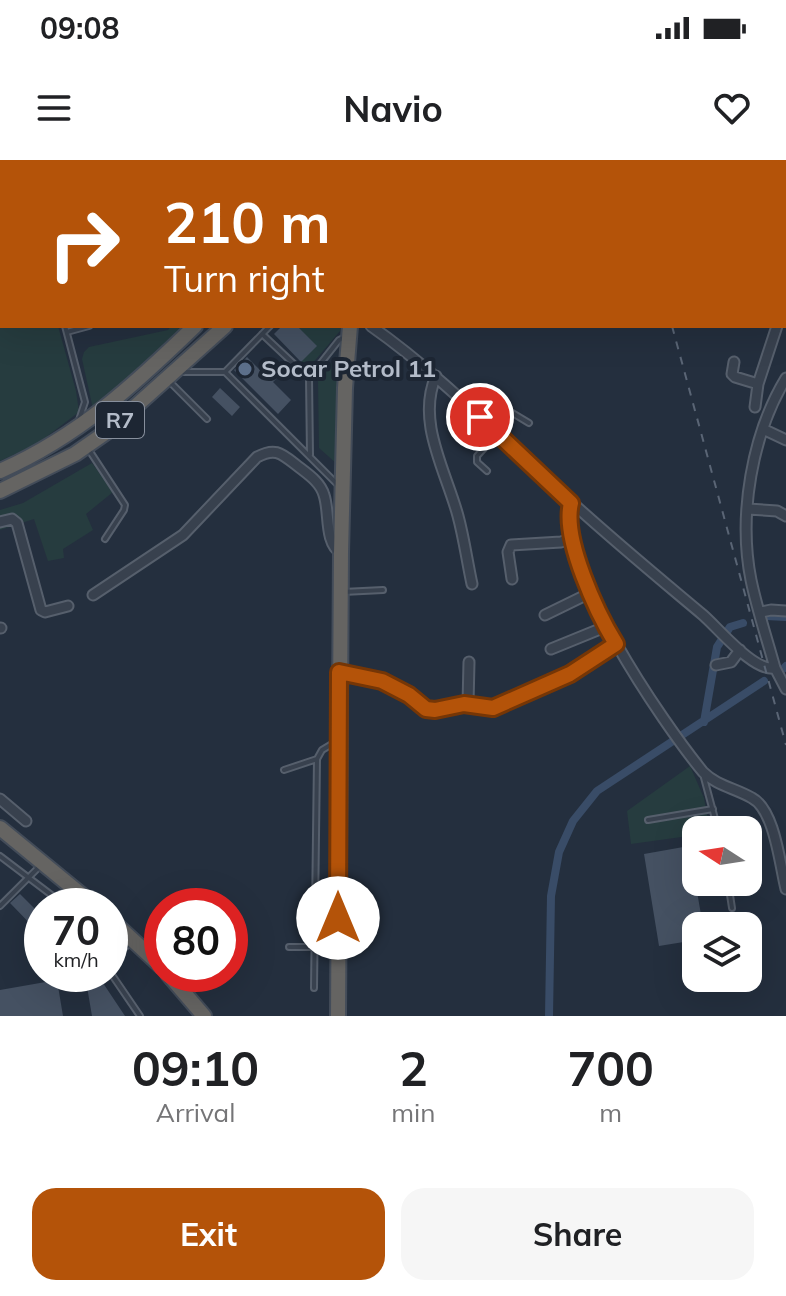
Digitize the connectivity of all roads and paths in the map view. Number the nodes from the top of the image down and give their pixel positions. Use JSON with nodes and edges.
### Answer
{"nodes":[{"id":1,"x":193,"y":328,"type":"edge"},
{"id":2,"x":223,"y":328,"type":"edge"},
{"id":3,"x":268,"y":328,"type":"edge"},
{"id":4,"x":374,"y":328,"type":"edge"},
{"id":5,"x":776,"y":328,"type":"edge"},
{"id":6,"x":66,"y":329,"type":"edge"},
{"id":7,"x":349,"y":331,"type":"edge"},
{"id":8,"x":262,"y":334,"type":"junction"},
{"id":9,"x":734,"y":362,"type":"dead end"},
{"id":10,"x":225,"y":372,"type":"junction"},
{"id":11,"x":172,"y":376,"type":"junction"},
{"id":12,"x":436,"y":376,"type":"junction"},
{"id":13,"x":309,"y":378,"type":"junction"},
{"id":14,"x":786,"y":378,"type":"edge"},
{"id":15,"x":758,"y":384,"type":"junction"},
{"id":16,"x":462,"y":401,"type":"junction"},
{"id":17,"x":755,"y":407,"type":"dead end"},
{"id":18,"x":207,"y":419,"type":"dead end"},
{"id":19,"x":529,"y":423,"type":"dead end"},
{"id":20,"x":763,"y":429,"type":"junction"},
{"id":21,"x":497,"y":434,"type":"junction"},
{"id":22,"x":66,"y":436,"type":"junction"},
{"id":23,"x":786,"y":440,"type":"edge"},
{"id":24,"x":87,"y":446,"type":"junction"},
{"id":25,"x":310,"y":455,"type":"junction"},
{"id":26,"x":0,"y":471,"type":"edge"},
{"id":27,"x":487,"y":471,"type":"dead end"},
{"id":28,"x":343,"y":488,"type":"junction"},
{"id":29,"x":0,"y":491,"type":"edge"},
{"id":30,"x":571,"y":503,"type":"junction"},
{"id":31,"x":748,"y":509,"type":"junction"},
{"id":32,"x":786,"y":516,"type":"edge"},
{"id":33,"x":0,"y":522,"type":"edge"},
{"id":34,"x":572,"y":538,"type":"junction"},
{"id":35,"x":105,"y":539,"type":"dead end"},
{"id":36,"x":341,"y":553,"type":"junction"},
{"id":37,"x":512,"y":579,"type":"dead end"},
{"id":38,"x":472,"y":584,"type":"dead end"},
{"id":39,"x":383,"y":590,"type":"dead end"},
{"id":40,"x":341,"y":592,"type":"junction"},
{"id":41,"x":590,"y":593,"type":"junction"},
{"id":42,"x":93,"y":595,"type":"dead end"},
{"id":43,"x":68,"y":606,"type":"dead end"},
{"id":44,"x":786,"y":611,"type":"edge"},
{"id":45,"x":761,"y":612,"type":"junction"},
{"id":46,"x":545,"y":615,"type":"dead end"},
{"id":47,"x":605,"y":627,"type":"junction"},
{"id":48,"x":616,"y":644,"type":"junction"},
{"id":49,"x":551,"y":649,"type":"dead end"},
{"id":50,"x":740,"y":650,"type":"junction"},
{"id":51,"x":469,"y":662,"type":"dead end"},
{"id":52,"x":716,"y":665,"type":"dead end"},
{"id":53,"x":775,"y":668,"type":"junction"},
{"id":54,"x":339,"y":672,"type":"junction"},
{"id":55,"x":786,"y":689,"type":"edge"},
{"id":56,"x":468,"y":704,"type":"junction"},
{"id":57,"x":339,"y":741,"type":"junction"},
{"id":58,"x":317,"y":759,"type":"junction"},
{"id":59,"x":284,"y":770,"type":"dead end"},
{"id":60,"x":703,"y":772,"type":"junction"},
{"id":61,"x":0,"y":799,"type":"edge"},
{"id":62,"x":713,"y":809,"type":"junction"},
{"id":63,"x":715,"y":816,"type":"edge"},
{"id":64,"x":648,"y":820,"type":"dead end"},
{"id":65,"x":26,"y":821,"type":"dead end"},
{"id":66,"x":0,"y":828,"type":"edge"},
{"id":67,"x":0,"y":856,"type":"edge"},
{"id":68,"x":43,"y":862,"type":"junction"},
{"id":69,"x":30,"y":877,"type":"junction"},
{"id":70,"x":44,"y":888,"type":"edge"},
{"id":71,"x":74,"y":888,"type":"edge"},
{"id":72,"x":786,"y":889,"type":"edge"},
{"id":73,"x":730,"y":896,"type":"edge"},
{"id":74,"x":0,"y":906,"type":"edge"},
{"id":75,"x":732,"y":908,"type":"dead end"},
{"id":76,"x":128,"y":935,"type":"edge"},
{"id":77,"x":134,"y":940,"type":"junction"},
{"id":78,"x":128,"y":944,"type":"edge"},
{"id":79,"x":289,"y":947,"type":"dead end"},
{"id":80,"x":316,"y":947,"type":"junction"},
{"id":81,"x":338,"y":947,"type":"junction"},
{"id":82,"x":144,"y":950,"type":"edge"},
{"id":83,"x":314,"y":988,"type":"dead end"},
{"id":84,"x":124,"y":992,"type":"edge"},
{"id":85,"x":183,"y":992,"type":"edge"},
{"id":86,"x":337,"y":1013,"type":"edge"},
{"id":87,"x":140,"y":1016,"type":"edge"},
{"id":88,"x":204,"y":1016,"type":"edge"}],
"edges":[{"from":1,"to":22,"type":"highway","number":"R7"},
{"from":2,"to":11,"type":"highway","number":"R7"},
{"from":3,"to":8,"type":"lane"},
{"from":4,"to":12,"type":"street"},
{"from":5,"to":15,"type":"street"},
{"from":6,"to":22,"type":"lane"},
{"from":7,"to":13,"type":"lane"},
{"from":7,"to":28,"type":"highway"},
{"from":8,"to":10,"type":"lane"},
{"from":8,"to":13,"type":"lane"},
{"from":9,"to":15,"type":"street"},
{"from":10,"to":11,"type":"lane"},
{"from":10,"to":25,"type":"lane"},
{"from":11,"to":18,"type":"lane"},
{"from":11,"to":24,"type":"highway","number":"R7"},
{"from":12,"to":16,"type":"street"},
{"from":12,"to":38,"type":"street"},
{"from":13,"to":25,"type":"lane"},
{"from":14,"to":20,"type":"street"},
{"from":15,"to":17,"type":"street"},
{"from":16,"to":19,"type":"lane"},
{"from":16,"to":21,"type":"street"},
{"from":20,"to":23,"type":"street"},
{"from":20,"to":31,"type":"street"},
{"from":21,"to":27,"type":"lane"},
{"from":21,"to":30,"type":"street"},
{"from":22,"to":26,"type":"highway","number":"R7"},
{"from":24,"to":29,"type":"highway","number":"R7"},
{"from":24,"to":35,"type":"lane"},
{"from":25,"to":28,"type":"lane"},
{"from":28,"to":36,"type":"highway"},
{"from":30,"to":34,"type":"street"},
{"from":30,"to":50,"type":"street"},
{"from":31,"to":32,"type":"street"},
{"from":31,"to":45,"type":"street"},
{"from":33,"to":43,"type":"street"},
{"from":34,"to":37,"type":"street"},
{"from":34,"to":41,"type":"street"},
{"from":36,"to":40,"type":"highway"},
{"from":36,"to":42,"type":"street"},
{"from":39,"to":40,"type":"lane"},
{"from":40,"to":54,"type":"highway"},
{"from":41,"to":46,"type":"street"},
{"from":41,"to":47,"type":"street"},
{"from":44,"to":45,"type":"street"},
{"from":45,"to":53,"type":"street"},
{"from":47,"to":48,"type":"street"},
{"from":47,"to":49,"type":"street"},
{"from":48,"to":56,"type":"street"},
{"from":48,"to":60,"type":"street"},
{"from":50,"to":52,"type":"street"},
{"from":50,"to":53,"type":"street"},
{"from":51,"to":56,"type":"street"},
{"from":53,"to":55,"type":"street"},
{"from":54,"to":56,"type":"street"},
{"from":54,"to":57,"type":"highway"},
{"from":57,"to":58,"type":"lane"},
{"from":57,"to":81,"type":"highway"},
{"from":58,"to":59,"type":"lane"},
{"from":58,"to":80,"type":"lane"},
{"from":60,"to":62,"type":"lane"},
{"from":60,"to":72,"type":"street"},
{"from":61,"to":65,"type":"street"},
{"from":62,"to":63,"type":"lane"},
{"from":62,"to":64,"type":"lane"},
{"from":66,"to":68,"type":"highway"},
{"from":67,"to":69,"type":"lane"},
{"from":68,"to":69,"type":"lane"},
{"from":68,"to":71,"type":"highway"},
{"from":69,"to":70,"type":"lane"},
{"from":69,"to":74,"type":"lane"},
{"from":73,"to":75,"type":"lane"},
{"from":76,"to":77,"type":"highway"},
{"from":77,"to":78,"type":"lane"},
{"from":77,"to":82,"type":"highway"},
{"from":79,"to":80,"type":"lane"},
{"from":80,"to":81,"type":"lane"},
{"from":80,"to":83,"type":"lane"},
{"from":81,"to":86,"type":"highway"},
{"from":84,"to":87,"type":"lane"},
{"from":85,"to":88,"type":"highway"}]}
